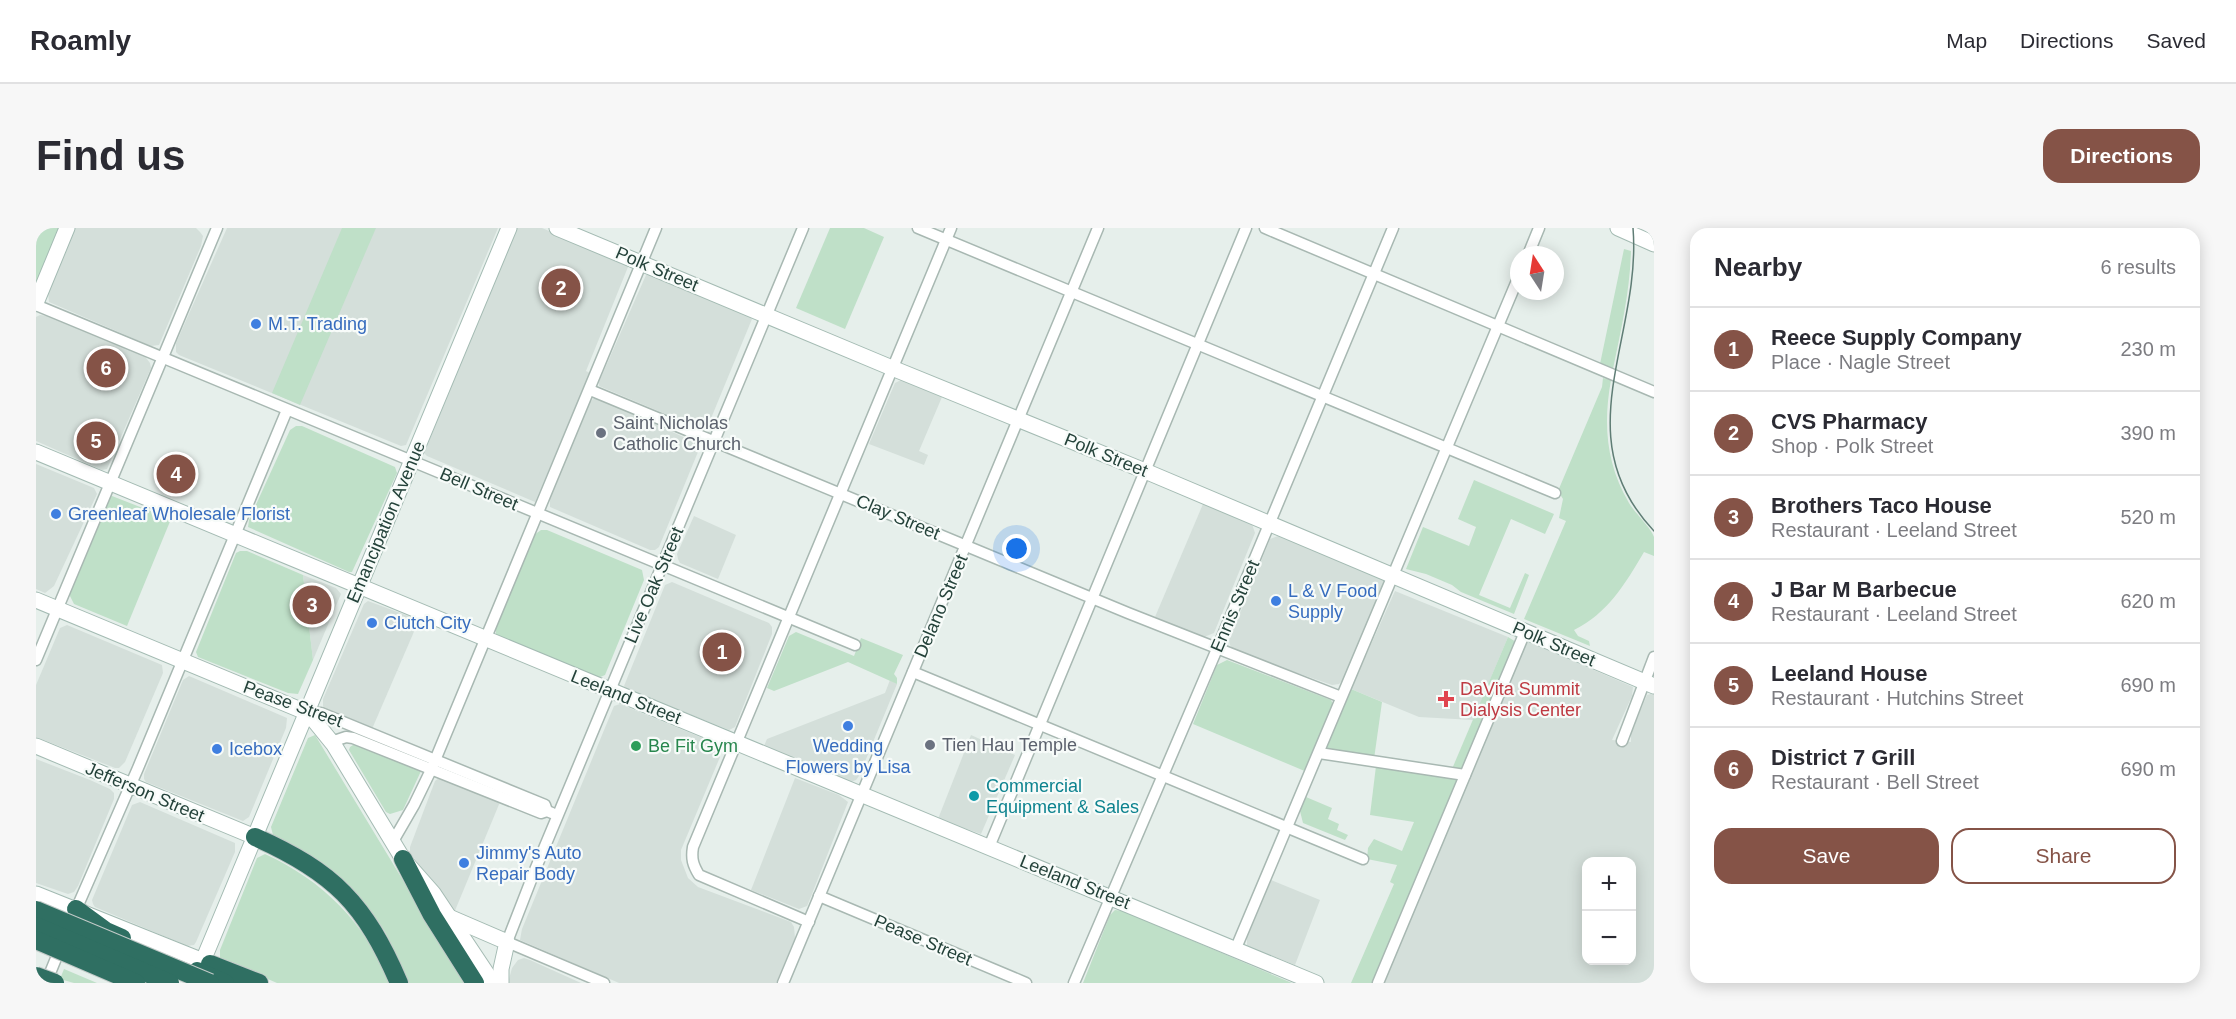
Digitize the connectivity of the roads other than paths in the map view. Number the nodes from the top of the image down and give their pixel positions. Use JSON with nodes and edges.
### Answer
{"nodes":[{"id":1,"x":67,"y":228,"type":"edge"},
{"id":2,"x":509,"y":228,"type":"edge"},
{"id":3,"x":557,"y":228,"type":"edge"},
{"id":4,"x":656,"y":228,"type":"edge"},
{"id":5,"x":803,"y":228,"type":"edge"},
{"id":6,"x":918,"y":228,"type":"edge"},
{"id":7,"x":951,"y":228,"type":"edge"},
{"id":8,"x":1098,"y":228,"type":"edge"},
{"id":9,"x":1246,"y":228,"type":"edge"},
{"id":10,"x":1265,"y":228,"type":"edge"},
{"id":11,"x":1394,"y":228,"type":"edge"},
{"id":12,"x":1539,"y":228,"type":"edge"},
{"id":13,"x":1618,"y":228,"type":"edge"},
{"id":14,"x":214,"y":229,"type":"edge"},
{"id":15,"x":946,"y":240,"type":"junction"},
{"id":16,"x":1654,"y":243,"type":"edge"},
{"id":17,"x":1532,"y":246,"type":"edge"},
{"id":18,"x":641,"y":262,"type":"junction"},
{"id":19,"x":1375,"y":274,"type":"junction"},
{"id":20,"x":1071,"y":291,"type":"junction"},
{"id":21,"x":1510,"y":298,"type":"edge"},
{"id":22,"x":36,"y":304,"type":"edge"},
{"id":23,"x":767,"y":316,"type":"junction"},
{"id":24,"x":1499,"y":326,"type":"junction"},
{"id":25,"x":1198,"y":345,"type":"junction"},
{"id":26,"x":163,"y":357,"type":"junction"},
{"id":27,"x":892,"y":368,"type":"junction"},
{"id":28,"x":590,"y":390,"type":"junction"},
{"id":29,"x":1654,"y":392,"type":"edge"},
{"id":30,"x":1322,"y":396,"type":"junction"},
{"id":31,"x":288,"y":410,"type":"junction"},
{"id":32,"x":1018,"y":419,"type":"junction"},
{"id":33,"x":714,"y":441,"type":"junction"},
{"id":34,"x":1447,"y":448,"type":"junction"},
{"id":35,"x":36,"y":452,"type":"edge"},
{"id":36,"x":411,"y":461,"type":"junction"},
{"id":37,"x":1145,"y":471,"type":"junction"},
{"id":38,"x":110,"y":483,"type":"junction"},
{"id":39,"x":842,"y":494,"type":"junction"},
{"id":40,"x":1555,"y":494,"type":"dead end"},
{"id":41,"x":538,"y":514,"type":"junction"},
{"id":42,"x":1269,"y":523,"type":"junction"},
{"id":43,"x":235,"y":535,"type":"junction"},
{"id":44,"x":966,"y":545,"type":"junction"},
{"id":45,"x":662,"y":566,"type":"junction"},
{"id":46,"x":1393,"y":576,"type":"junction"},
{"id":47,"x":359,"y":586,"type":"junction"},
{"id":48,"x":1092,"y":598,"type":"junction"},
{"id":49,"x":36,"y":600,"type":"edge"},
{"id":50,"x":58,"y":609,"type":"junction"},
{"id":51,"x":789,"y":618,"type":"junction"},
{"id":52,"x":1526,"y":632,"type":"junction"},
{"id":53,"x":485,"y":639,"type":"junction"},
{"id":54,"x":855,"y":645,"type":"dead end"},
{"id":55,"x":1217,"y":649,"type":"junction"},
{"id":56,"x":1654,"y":657,"type":"edge"},
{"id":57,"x":36,"y":660,"type":"edge"},
{"id":58,"x":181,"y":660,"type":"junction"},
{"id":59,"x":913,"y":672,"type":"junction"},
{"id":60,"x":1649,"y":684,"type":"edge"},
{"id":61,"x":610,"y":691,"type":"junction"},
{"id":62,"x":1341,"y":697,"type":"junction"},
{"id":63,"x":308,"y":713,"type":"junction"},
{"id":64,"x":1040,"y":724,"type":"junction"},
{"id":65,"x":1622,"y":741,"type":"dead end"},
{"id":66,"x":332,"y":742,"type":"junction"},
{"id":67,"x":735,"y":743,"type":"junction"},
{"id":68,"x":36,"y":746,"type":"edge"},
{"id":69,"x":1319,"y":753,"type":"junction"},
{"id":70,"x":433,"y":765,"type":"junction"},
{"id":71,"x":1465,"y":775,"type":"junction"},
{"id":72,"x":1162,"y":776,"type":"junction"},
{"id":73,"x":130,"y":786,"type":"junction"},
{"id":74,"x":861,"y":795,"type":"junction"},
{"id":75,"x":558,"y":816,"type":"junction"},
{"id":76,"x":1287,"y":827,"type":"junction"},
{"id":77,"x":255,"y":837,"type":"junction"},
{"id":78,"x":392,"y":843,"type":"junction"},
{"id":79,"x":989,"y":847,"type":"junction"},
{"id":80,"x":403,"y":859,"type":"junction"},
{"id":81,"x":1364,"y":859,"type":"dead end"},
{"id":82,"x":36,"y":894,"type":"edge"},
{"id":83,"x":819,"y":896,"type":"junction"},
{"id":84,"x":1111,"y":897,"type":"junction"},
{"id":85,"x":76,"y":909,"type":"junction"},
{"id":86,"x":36,"y":910,"type":"edge"},
{"id":87,"x":449,"y":917,"type":"junction"},
{"id":88,"x":809,"y":922,"type":"junction"},
{"id":89,"x":36,"y":926,"type":"edge"},
{"id":90,"x":36,"y":940,"type":"edge"},
{"id":91,"x":507,"y":942,"type":"junction"},
{"id":92,"x":1236,"y":948,"type":"junction"},
{"id":93,"x":158,"y":954,"type":"junction"},
{"id":94,"x":201,"y":975,"type":"edge"},
{"id":95,"x":36,"y":976,"type":"edge"},
{"id":96,"x":46,"y":983,"type":"edge"},
{"id":97,"x":55,"y":983,"type":"edge"},
{"id":98,"x":134,"y":983,"type":"edge"},
{"id":99,"x":170,"y":983,"type":"edge"},
{"id":100,"x":225,"y":983,"type":"edge"},
{"id":101,"x":259,"y":983,"type":"edge"},
{"id":102,"x":399,"y":983,"type":"edge"},
{"id":103,"x":475,"y":983,"type":"edge"},
{"id":104,"x":493,"y":983,"type":"edge"},
{"id":105,"x":501,"y":983,"type":"edge"},
{"id":106,"x":604,"y":983,"type":"edge"},
{"id":107,"x":783,"y":983,"type":"edge"},
{"id":108,"x":1026,"y":983,"type":"edge"},
{"id":109,"x":1074,"y":983,"type":"edge"},
{"id":110,"x":1316,"y":983,"type":"edge"},
{"id":111,"x":1378,"y":983,"type":"edge"}],
"edges":[{"from":1,"to":22,"type":"main road"},
{"from":2,"to":36,"type":"main road","name":"Emancipation Avenue"},
{"from":3,"to":18,"type":"main road","name":"Polk Street"},
{"from":4,"to":18,"type":"street"},
{"from":5,"to":23,"type":"street","name":"Live Oak Street"},
{"from":6,"to":15,"type":"street"},
{"from":7,"to":15,"type":"street"},
{"from":8,"to":20,"type":"street","name":"Delano Street"},
{"from":9,"to":25,"type":"street"},
{"from":10,"to":19,"type":"street"},
{"from":11,"to":19,"type":"street","name":"Ennis Street"},
{"from":12,"to":17,"type":"street"},
{"from":13,"to":16,"type":"main road"},
{"from":14,"to":26,"type":"street"},
{"from":15,"to":20,"type":"street"},
{"from":15,"to":27,"type":"street"},
{"from":18,"to":23,"type":"main road","name":"Polk Street"},
{"from":18,"to":28,"type":"street"},
{"from":19,"to":24,"type":"street"},
{"from":19,"to":30,"type":"street","name":"Ennis Street"},
{"from":20,"to":25,"type":"street"},
{"from":20,"to":32,"type":"street","name":"Delano Street"},
{"from":21,"to":24,"type":"street"},
{"from":22,"to":26,"type":"street","name":"Bell Street"},
{"from":23,"to":27,"type":"main road","name":"Polk Street"},
{"from":23,"to":33,"type":"street","name":"Live Oak Street"},
{"from":24,"to":29,"type":"street"},
{"from":24,"to":34,"type":"street"},
{"from":25,"to":30,"type":"street"},
{"from":25,"to":37,"type":"street"},
{"from":26,"to":31,"type":"street","name":"Bell Street"},
{"from":26,"to":38,"type":"street"},
{"from":27,"to":32,"type":"main road","name":"Polk Street"},
{"from":27,"to":39,"type":"street"},
{"from":28,"to":33,"type":"street","name":"Clay Street"},
{"from":28,"to":41,"type":"street"},
{"from":30,"to":34,"type":"street"},
{"from":30,"to":42,"type":"street","name":"Ennis Street"},
{"from":31,"to":36,"type":"street","name":"Bell Street"},
{"from":31,"to":43,"type":"street"},
{"from":32,"to":37,"type":"main road","name":"Polk Street"},
{"from":32,"to":44,"type":"street","name":"Delano Street"},
{"from":33,"to":39,"type":"street","name":"Clay Street"},
{"from":33,"to":45,"type":"street","name":"Live Oak Street"},
{"from":34,"to":40,"type":"street"},
{"from":34,"to":46,"type":"street"},
{"from":35,"to":38,"type":"main road","name":"Leeland Street"},
{"from":36,"to":41,"type":"street","name":"Bell Street"},
{"from":36,"to":47,"type":"main road","name":"Emancipation Avenue"},
{"from":37,"to":42,"type":"main road","name":"Polk Street"},
{"from":37,"to":48,"type":"street"},
{"from":38,"to":43,"type":"main road","name":"Leeland Street"},
{"from":38,"to":50,"type":"street"},
{"from":39,"to":44,"type":"street","name":"Clay Street"},
{"from":39,"to":51,"type":"street"},
{"from":41,"to":45,"type":"street","name":"Bell Street"},
{"from":41,"to":53,"type":"street"},
{"from":42,"to":46,"type":"main road","name":"Polk Street"},
{"from":42,"to":55,"type":"street","name":"Ennis Street"},
{"from":43,"to":47,"type":"main road","name":"Leeland Street"},
{"from":43,"to":58,"type":"street"},
{"from":44,"to":48,"type":"street","name":"Clay Street"},
{"from":44,"to":59,"type":"street","name":"Delano Street"},
{"from":45,"to":51,"type":"street","name":"Bell Street"},
{"from":45,"to":61,"type":"street","name":"Live Oak Street"},
{"from":46,"to":52,"type":"main road","name":"Polk Street"},
{"from":46,"to":62,"type":"street"},
{"from":47,"to":53,"type":"main road","name":"Leeland Street"},
{"from":47,"to":63,"type":"main road","name":"Emancipation Avenue"},
{"from":48,"to":55,"type":"street","name":"Clay Street"},
{"from":48,"to":64,"type":"street"},
{"from":49,"to":50,"type":"main road","name":"Pease Street"},
{"from":50,"to":57,"type":"street"},
{"from":50,"to":58,"type":"main road","name":"Pease Street"},
{"from":51,"to":54,"type":"street","name":"Bell Street"},
{"from":51,"to":67,"type":"street"},
{"from":52,"to":60,"type":"main road","name":"Polk Street"},
{"from":52,"to":71,"type":"street"},
{"from":53,"to":61,"type":"main road","name":"Leeland Street"},
{"from":53,"to":70,"type":"street"},
{"from":55,"to":62,"type":"street","name":"Clay Street"},
{"from":55,"to":72,"type":"street","name":"Ennis Street"},
{"from":56,"to":60,"type":"street"},
{"from":58,"to":63,"type":"main road","name":"Pease Street"},
{"from":58,"to":73,"type":"street"},
{"from":59,"to":64,"type":"street"},
{"from":59,"to":74,"type":"street","name":"Delano Street"},
{"from":60,"to":65,"type":"street"},
{"from":61,"to":67,"type":"main road","name":"Leeland Street"},
{"from":61,"to":75,"type":"street","name":"Live Oak Street"},
{"from":62,"to":69,"type":"street"},
{"from":63,"to":66,"type":"main road"},
{"from":63,"to":70,"type":"street","name":"Pease Street"},
{"from":63,"to":77,"type":"main road","name":"Emancipation Avenue"},
{"from":64,"to":72,"type":"street"},
{"from":64,"to":79,"type":"street"},
{"from":66,"to":70,"type":"street","name":"Pease Street"},
{"from":66,"to":78,"type":"main road"},
{"from":67,"to":74,"type":"main road","name":"Leeland Street"},
{"from":67,"to":88,"type":"street"},
{"from":68,"to":73,"type":"main road","name":"Jefferson Street"},
{"from":69,"to":71,"type":"street"},
{"from":69,"to":76,"type":"street"},
{"from":70,"to":75,"type":"street","name":"Pease Street"},
{"from":70,"to":78,"type":"street"},
{"from":71,"to":111,"type":"street"},
{"from":72,"to":76,"type":"street"},
{"from":72,"to":84,"type":"street","name":"Ennis Street"},
{"from":73,"to":77,"type":"main road","name":"Jefferson Street"},
{"from":73,"to":85,"type":"street"},
{"from":74,"to":79,"type":"main road","name":"Leeland Street"},
{"from":74,"to":83,"type":"street","name":"Delano Street"},
{"from":75,"to":91,"type":"street","name":"Live Oak Street"},
{"from":76,"to":81,"type":"street"},
{"from":76,"to":92,"type":"street"},
{"from":77,"to":94,"type":"main road","name":"Emancipation Avenue"},
{"from":77,"to":102,"type":"highway"},
{"from":78,"to":80,"type":"main road"},
{"from":79,"to":84,"type":"main road","name":"Leeland Street"},
{"from":80,"to":87,"type":"main road"},
{"from":80,"to":103,"type":"highway"},
{"from":82,"to":85,"type":"main road"},
{"from":83,"to":88,"type":"street","name":"Delano Street"},
{"from":83,"to":108,"type":"street","name":"Pease Street"},
{"from":84,"to":92,"type":"main road","name":"Leeland Street"},
{"from":84,"to":109,"type":"street","name":"Ennis Street"},
{"from":85,"to":93,"type":"highway"},
{"from":85,"to":94,"type":"main road"},
{"from":85,"to":96,"type":"street"},
{"from":86,"to":94,"type":"highway","bridge":true},
{"from":87,"to":91,"type":"main road"},
{"from":87,"to":104,"type":"main road"},
{"from":88,"to":107,"type":"street","name":"Delano Street"},
{"from":89,"to":99,"type":"highway","bridge":true},
{"from":90,"to":98,"type":"highway","bridge":true},
{"from":91,"to":105,"type":"main road"},
{"from":91,"to":106,"type":"street"},
{"from":92,"to":110,"type":"main road","name":"Leeland Street"},
{"from":93,"to":94,"type":"highway"},
{"from":93,"to":98,"type":"highway"},
{"from":94,"to":100,"type":"highway"},
{"from":94,"to":101,"type":"highway"},
{"from":95,"to":97,"type":"highway","bridge":true}]}
